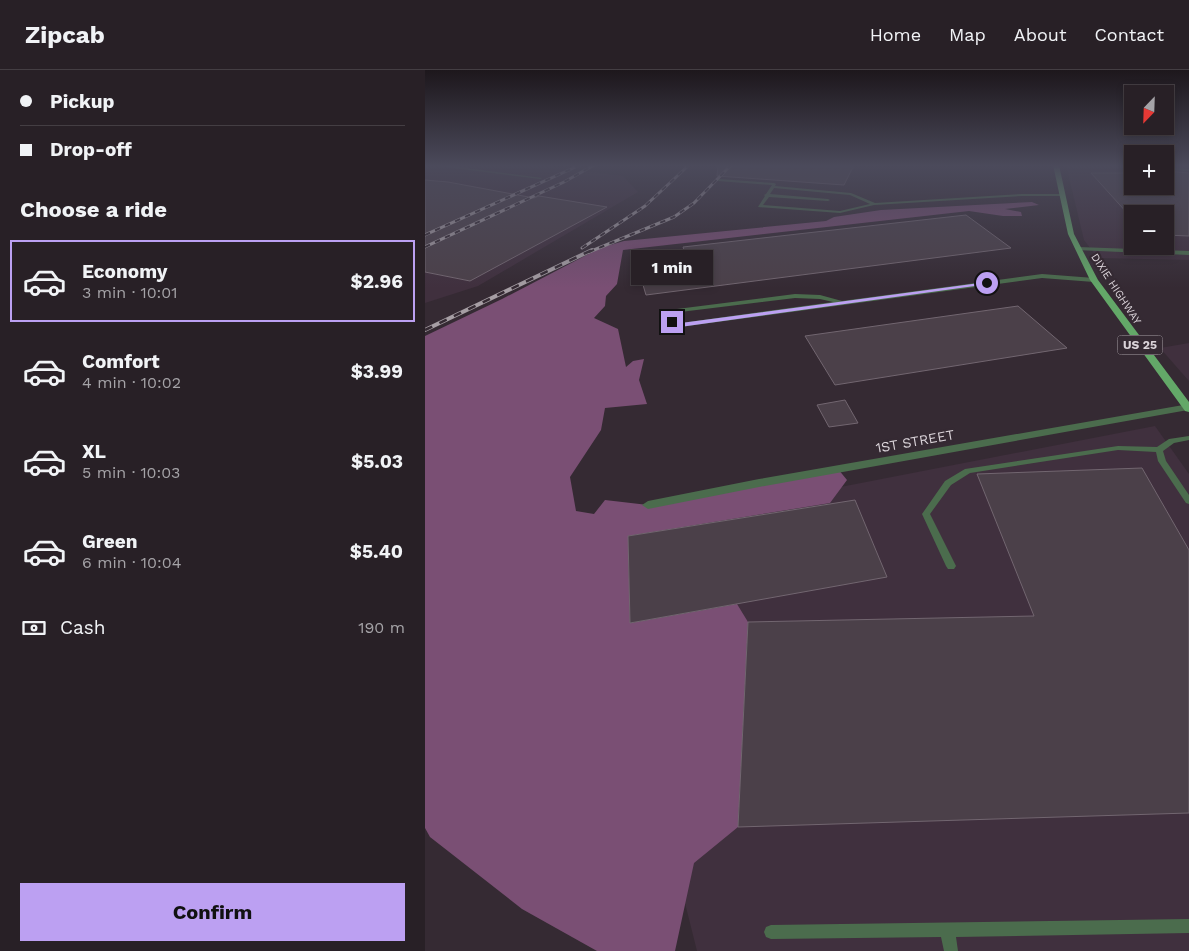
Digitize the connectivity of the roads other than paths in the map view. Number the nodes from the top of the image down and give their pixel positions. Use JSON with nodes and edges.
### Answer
{"nodes":[{"id":1,"x":760,"y":206,"type":"edge"},
{"id":2,"x":825,"y":206,"type":"edge"},
{"id":3,"x":867,"y":206,"type":"edge"},
{"id":4,"x":1065,"y":206,"type":"edge"},
{"id":5,"x":822,"y":211,"type":"junction"},
{"id":6,"x":1078,"y":249,"type":"junction"},
{"id":7,"x":1189,"y":253,"type":"edge"},
{"id":8,"x":1094,"y":280,"type":"junction"},
{"id":9,"x":842,"y":303,"type":"junction"},
{"id":10,"x":1188,"y":408,"type":"edge"},
{"id":11,"x":1189,"y":438,"type":"edge"},
{"id":12,"x":1159,"y":450,"type":"junction"},
{"id":13,"x":1189,"y":501,"type":"edge"},
{"id":14,"x":648,"y":505,"type":"dead end"},
{"id":15,"x":951,"y":566,"type":"dead end"},
{"id":16,"x":1189,"y":926,"type":"edge"},
{"id":17,"x":947,"y":929,"type":"junction"},
{"id":18,"x":771,"y":932,"type":"dead end"},
{"id":19,"x":951,"y":951,"type":"edge"}],
"edges":[{"from":1,"to":5,"type":"lane"},
{"from":2,"to":5,"type":"lane"},
{"from":3,"to":5,"type":"lane"},
{"from":4,"to":6,"type":"main road","name":"DIXIE HIGHWAY","number":"US 25"},
{"from":6,"to":7,"type":"lane"},
{"from":6,"to":8,"type":"main road","name":"DIXIE HIGHWAY","number":"US 25"},
{"from":8,"to":9,"type":"lane"},
{"from":8,"to":10,"type":"main road","name":"DIXIE HIGHWAY","number":"US 25"},
{"from":9,"to":9,"type":"lane"},
{"from":10,"to":14,"type":"street","name":"1ST STREET"},
{"from":11,"to":12,"type":"lane"},
{"from":12,"to":13,"type":"lane"},
{"from":12,"to":15,"type":"lane"},
{"from":16,"to":17,"type":"lane"},
{"from":17,"to":18,"type":"lane"},
{"from":17,"to":19,"type":"lane"}]}
